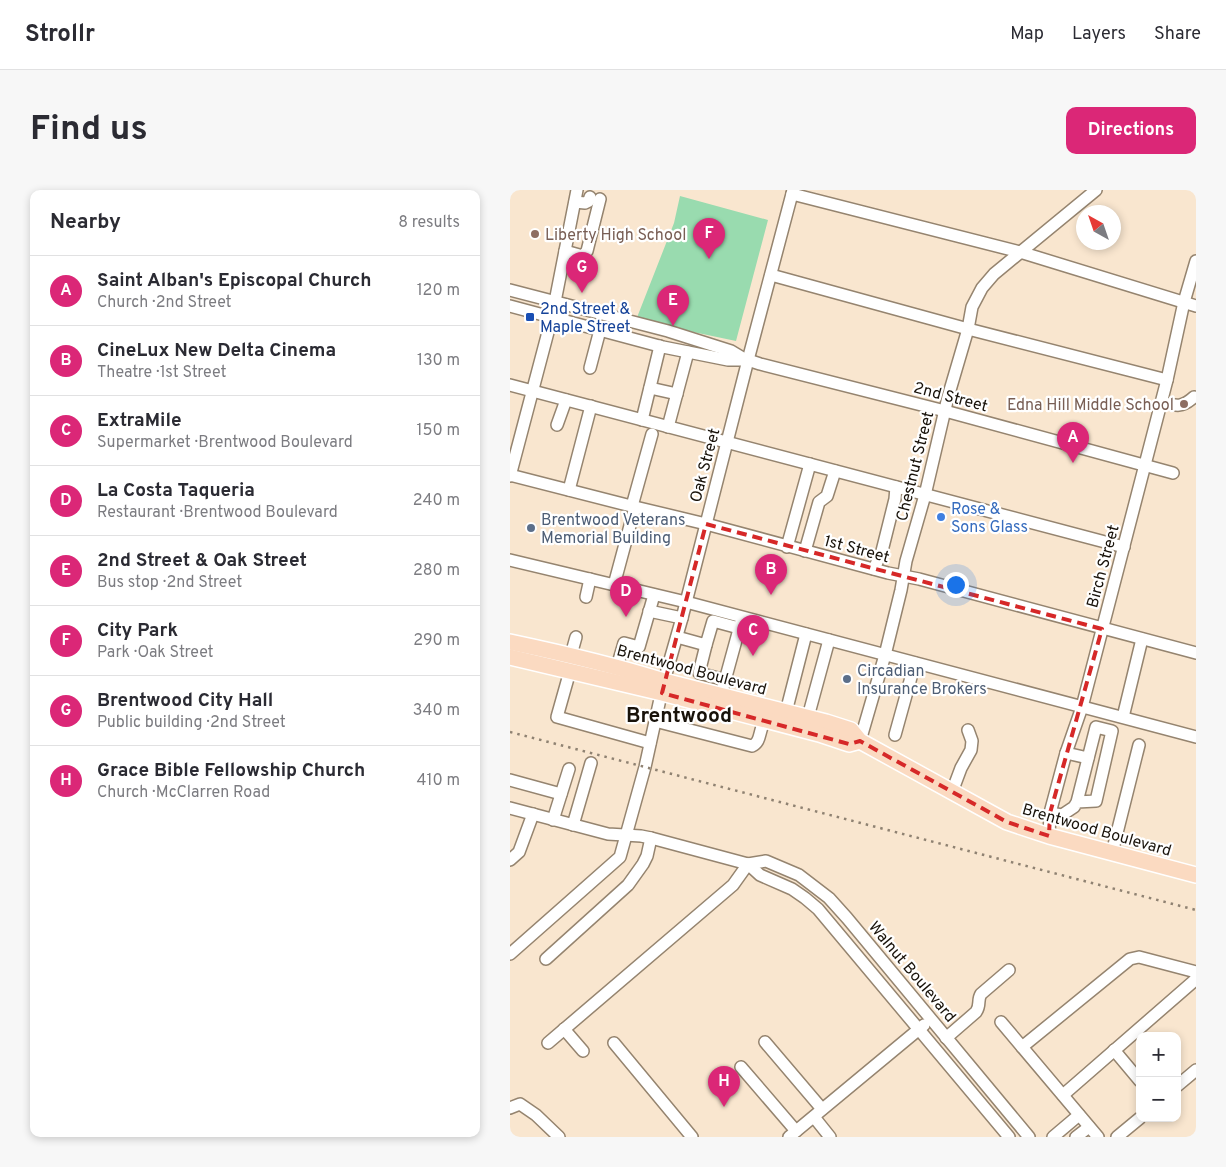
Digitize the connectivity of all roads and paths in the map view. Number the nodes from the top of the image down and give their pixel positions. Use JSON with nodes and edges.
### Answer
{"nodes":[{"id":1,"x":577,"y":190,"type":"edge"},
{"id":2,"x":1096,"y":190,"type":"edge"},
{"id":3,"x":793,"y":192,"type":"edge"},
{"id":4,"x":575,"y":202,"type":"junction"},
{"id":5,"x":565,"y":251,"type":"junction"},
{"id":6,"x":1020,"y":252,"type":"junction"},
{"id":7,"x":1196,"y":261,"type":"edge"},
{"id":8,"x":771,"y":275,"type":"junction"},
{"id":9,"x":510,"y":290,"type":"edge"},
{"id":10,"x":554,"y":302,"type":"junction"},
{"id":11,"x":1184,"y":302,"type":"junction"},
{"id":12,"x":510,"y":306,"type":"edge"},
{"id":13,"x":1196,"y":306,"type":"edge"},
{"id":14,"x":552,"y":317,"type":"junction"},
{"id":15,"x":968,"y":329,"type":"junction"},
{"id":16,"x":600,"y":330,"type":"junction"},
{"id":17,"x":660,"y":346,"type":"junction"},
{"id":18,"x":688,"y":352,"type":"junction"},
{"id":19,"x":748,"y":360,"type":"junction"},
{"id":20,"x":590,"y":368,"type":"dead end"},
{"id":21,"x":1168,"y":380,"type":"junction"},
{"id":22,"x":510,"y":385,"type":"edge"},
{"id":23,"x":650,"y":388,"type":"junction"},
{"id":24,"x":533,"y":391,"type":"junction"},
{"id":25,"x":677,"y":394,"type":"junction"},
{"id":26,"x":1194,"y":397,"type":"dead end"},
{"id":27,"x":566,"y":400,"type":"junction"},
{"id":28,"x":1162,"y":402,"type":"junction"},
{"id":29,"x":591,"y":406,"type":"junction"},
{"id":30,"x":946,"y":411,"type":"junction"},
{"id":31,"x":642,"y":420,"type":"junction"},
{"id":32,"x":557,"y":425,"type":"dead end"},
{"id":33,"x":668,"y":427,"type":"junction"},
{"id":34,"x":652,"y":434,"type":"dead end"},
{"id":35,"x":727,"y":443,"type":"junction"},
{"id":36,"x":810,"y":464,"type":"junction"},
{"id":37,"x":1145,"y":466,"type":"junction"},
{"id":38,"x":835,"y":471,"type":"junction"},
{"id":39,"x":1173,"y":473,"type":"dead end"},
{"id":40,"x":510,"y":475,"type":"edge"},
{"id":41,"x":896,"y":487,"type":"junction"},
{"id":42,"x":569,"y":490,"type":"junction"},
{"id":43,"x":924,"y":495,"type":"junction"},
{"id":44,"x":634,"y":507,"type":"junction"},
{"id":45,"x":706,"y":524,"type":"junction"},
{"id":46,"x":787,"y":547,"type":"junction"},
{"id":47,"x":1124,"y":547,"type":"junction"},
{"id":48,"x":805,"y":551,"type":"junction"},
{"id":49,"x":510,"y":560,"type":"edge"},
{"id":50,"x":874,"y":569,"type":"junction"},
{"id":51,"x":904,"y":576,"type":"junction"},
{"id":52,"x":590,"y":579,"type":"junction"},
{"id":53,"x":614,"y":585,"type":"junction"},
{"id":54,"x":654,"y":595,"type":"junction"},
{"id":55,"x":586,"y":597,"type":"dead end"},
{"id":56,"x":686,"y":602,"type":"junction"},
{"id":57,"x":649,"y":611,"type":"junction"},
{"id":58,"x":682,"y":618,"type":"junction"},
{"id":59,"x":741,"y":623,"type":"junction"},
{"id":60,"x":1102,"y":629,"type":"junction"},
{"id":61,"x":806,"y":634,"type":"junction"},
{"id":62,"x":576,"y":637,"type":"dead end"},
{"id":63,"x":677,"y":637,"type":"junction"},
{"id":64,"x":1142,"y":639,"type":"junction"},
{"id":65,"x":830,"y":640,"type":"junction"},
{"id":66,"x":510,"y":642,"type":"edge"},
{"id":67,"x":706,"y":645,"type":"junction"},
{"id":68,"x":1196,"y":653,"type":"edge"},
{"id":69,"x":571,"y":655,"type":"junction"},
{"id":70,"x":885,"y":655,"type":"junction"},
{"id":71,"x":510,"y":657,"type":"edge"},
{"id":72,"x":915,"y":663,"type":"junction"},
{"id":73,"x":616,"y":667,"type":"junction"},
{"id":74,"x":570,"y":671,"type":"junction"},
{"id":75,"x":725,"y":680,"type":"junction"},
{"id":76,"x":663,"y":687,"type":"junction"},
{"id":77,"x":721,"y":695,"type":"junction"},
{"id":78,"x":1082,"y":707,"type":"junction"},
{"id":79,"x":775,"y":714,"type":"junction"},
{"id":80,"x":808,"y":717,"type":"junction"},
{"id":81,"x":1123,"y":717,"type":"junction"},
{"id":82,"x":655,"y":721,"type":"junction"},
{"id":83,"x":968,"y":730,"type":"dead end"},
{"id":84,"x":895,"y":735,"type":"dead end"},
{"id":85,"x":1196,"y":737,"type":"edge"},
{"id":86,"x":860,"y":741,"type":"junction"},
{"id":87,"x":650,"y":743,"type":"junction"},
{"id":88,"x":1139,"y":745,"type":"dead end"},
{"id":89,"x":1066,"y":753,"type":"junction"},
{"id":90,"x":1088,"y":758,"type":"junction"},
{"id":91,"x":591,"y":763,"type":"dead end"},
{"id":92,"x":569,"y":768,"type":"dead end"},
{"id":93,"x":510,"y":780,"type":"edge"},
{"id":94,"x":952,"y":792,"type":"junction"},
{"id":95,"x":561,"y":794,"type":"junction"},
{"id":96,"x":1077,"y":802,"type":"junction"},
{"id":97,"x":510,"y":808,"type":"edge"},
{"id":98,"x":1050,"y":812,"type":"junction"},
{"id":99,"x":533,"y":814,"type":"junction"},
{"id":100,"x":553,"y":820,"type":"junction"},
{"id":101,"x":573,"y":825,"type":"junction"},
{"id":102,"x":626,"y":835,"type":"junction"},
{"id":103,"x":1049,"y":836,"type":"junction"},
{"id":104,"x":651,"y":838,"type":"junction"},
{"id":105,"x":1112,"y":853,"type":"junction"},
{"id":106,"x":510,"y":860,"type":"edge"},
{"id":107,"x":748,"y":864,"type":"junction"},
{"id":108,"x":1196,"y":875,"type":"edge"},
{"id":109,"x":510,"y":954,"type":"edge"},
{"id":110,"x":546,"y":959,"type":"dead end"},
{"id":111,"x":1009,"y":970,"type":"dead end"},
{"id":112,"x":1196,"y":972,"type":"edge"},
{"id":113,"x":1196,"y":977,"type":"edge"},
{"id":114,"x":931,"y":1019,"type":"junction"},
{"id":115,"x":1001,"y":1022,"type":"dead end"},
{"id":116,"x":564,"y":1029,"type":"junction"},
{"id":117,"x":919,"y":1029,"type":"junction"},
{"id":118,"x":946,"y":1038,"type":"junction"},
{"id":119,"x":765,"y":1042,"type":"dead end"},
{"id":120,"x":548,"y":1043,"type":"dead end"},
{"id":121,"x":614,"y":1043,"type":"dead end"},
{"id":122,"x":1022,"y":1047,"type":"junction"},
{"id":123,"x":1114,"y":1050,"type":"junction"},
{"id":124,"x":583,"y":1051,"type":"dead end"},
{"id":125,"x":741,"y":1067,"type":"dead end"},
{"id":126,"x":1196,"y":1070,"type":"edge"},
{"id":127,"x":1137,"y":1077,"type":"edge"},
{"id":128,"x":1181,"y":1083,"type":"edge"},
{"id":129,"x":1063,"y":1096,"type":"junction"},
{"id":130,"x":510,"y":1108,"type":"edge"},
{"id":131,"x":818,"y":1113,"type":"junction"},
{"id":132,"x":1079,"y":1115,"type":"junction"},
{"id":133,"x":1136,"y":1121,"type":"edge"},
{"id":134,"x":1089,"y":1126,"type":"junction"},
{"id":135,"x":793,"y":1134,"type":"edge"},
{"id":136,"x":559,"y":1137,"type":"edge"},
{"id":137,"x":692,"y":1137,"type":"edge"},
{"id":138,"x":830,"y":1137,"type":"edge"},
{"id":139,"x":1009,"y":1137,"type":"edge"},
{"id":140,"x":1029,"y":1137,"type":"edge"},
{"id":141,"x":1053,"y":1137,"type":"edge"},
{"id":142,"x":1076,"y":1137,"type":"edge"},
{"id":143,"x":1098,"y":1137,"type":"edge"},
{"id":144,"x":1117,"y":1137,"type":"edge"}],
"edges":[{"from":1,"to":4,"type":"street"},
{"from":2,"to":6,"type":"street","name":"Chestnut Street"},
{"from":3,"to":6,"type":"street"},
{"from":3,"to":8,"type":"street","name":"Oak Street"},
{"from":4,"to":5,"type":"street"},
{"from":4,"to":5,"type":"street"},
{"from":5,"to":10,"type":"street"},
{"from":6,"to":11,"type":"street"},
{"from":6,"to":15,"type":"street","name":"Chestnut Street"},
{"from":7,"to":11,"type":"street","name":"Birch Street"},
{"from":8,"to":15,"type":"street"},
{"from":8,"to":19,"type":"street","name":"Oak Street"},
{"from":9,"to":10,"type":"street","name":"2nd Street"},
{"from":10,"to":14,"type":"street"},
{"from":10,"to":19,"type":"street","name":"2nd Street"},
{"from":11,"to":13,"type":"street"},
{"from":11,"to":21,"type":"street","name":"Birch Street"},
{"from":12,"to":14,"type":"street","name":"2nd Street"},
{"from":14,"to":16,"type":"street","name":"2nd Street"},
{"from":14,"to":24,"type":"street"},
{"from":15,"to":21,"type":"street"},
{"from":15,"to":30,"type":"street","name":"Chestnut Street"},
{"from":16,"to":17,"type":"street","name":"2nd Street"},
{"from":16,"to":20,"type":"street"},
{"from":17,"to":18,"type":"street","name":"2nd Street"},
{"from":17,"to":23,"type":"street"},
{"from":18,"to":19,"type":"street","name":"2nd Street"},
{"from":18,"to":25,"type":"street"},
{"from":19,"to":30,"type":"street","name":"2nd Street"},
{"from":19,"to":35,"type":"street","name":"Oak Street"},
{"from":21,"to":28,"type":"street","name":"Birch Street"},
{"from":22,"to":24,"type":"street"},
{"from":23,"to":25,"type":"street"},
{"from":23,"to":31,"type":"street"},
{"from":24,"to":27,"type":"street"},
{"from":24,"to":40,"type":"street"},
{"from":25,"to":33,"type":"street"},
{"from":26,"to":28,"type":"street"},
{"from":27,"to":29,"type":"street"},
{"from":27,"to":32,"type":"street"},
{"from":28,"to":37,"type":"street","name":"Birch Street"},
{"from":29,"to":31,"type":"street"},
{"from":29,"to":42,"type":"street"},
{"from":30,"to":37,"type":"street","name":"2nd Street"},
{"from":30,"to":43,"type":"street","name":"Chestnut Street"},
{"from":31,"to":33,"type":"street"},
{"from":33,"to":35,"type":"street"},
{"from":34,"to":44,"type":"street"},
{"from":35,"to":36,"type":"street"},
{"from":35,"to":45,"type":"street","name":"Oak Street"},
{"from":36,"to":38,"type":"street"},
{"from":36,"to":46,"type":"street"},
{"from":37,"to":39,"type":"street","name":"2nd Street"},
{"from":37,"to":47,"type":"street","name":"Birch Street"},
{"from":38,"to":41,"type":"street"},
{"from":38,"to":48,"type":"street"},
{"from":40,"to":42,"type":"street","name":"1st Street"},
{"from":41,"to":43,"type":"street"},
{"from":41,"to":50,"type":"street"},
{"from":42,"to":44,"type":"street","name":"1st Street"},
{"from":43,"to":47,"type":"street"},
{"from":43,"to":51,"type":"street","name":"Chestnut Street"},
{"from":44,"to":45,"type":"street","name":"1st Street"},
{"from":44,"to":53,"type":"street"},
{"from":45,"to":46,"type":"street","name":"1st Street"},
{"from":45,"to":56,"type":"street","name":"Oak Street"},
{"from":46,"to":48,"type":"street","name":"1st Street"},
{"from":47,"to":60,"type":"street","name":"Birch Street"},
{"from":48,"to":50,"type":"street","name":"1st Street"},
{"from":49,"to":52,"type":"street"},
{"from":50,"to":51,"type":"street","name":"1st Street"},
{"from":51,"to":60,"type":"street","name":"1st Street"},
{"from":51,"to":70,"type":"street","name":"Chestnut Street"},
{"from":52,"to":53,"type":"street"},
{"from":52,"to":55,"type":"street"},
{"from":53,"to":54,"type":"street"},
{"from":54,"to":56,"type":"street"},
{"from":54,"to":57,"type":"street"},
{"from":56,"to":58,"type":"street","name":"Oak Street"},
{"from":56,"to":59,"type":"street"},
{"from":57,"to":58,"type":"street"},
{"from":57,"to":73,"type":"street"},
{"from":58,"to":63,"type":"street","name":"Oak Street"},
{"from":59,"to":61,"type":"street"},
{"from":59,"to":67,"type":"street"},
{"from":59,"to":75,"type":"street"},
{"from":60,"to":64,"type":"street","name":"1st Street"},
{"from":60,"to":78,"type":"street","name":"Birch Street"},
{"from":61,"to":65,"type":"street"},
{"from":61,"to":79,"type":"street"},
{"from":62,"to":69,"type":"street"},
{"from":63,"to":67,"type":"street"},
{"from":63,"to":76,"type":"street","name":"Oak Street"},
{"from":64,"to":68,"type":"street","name":"1st Street"},
{"from":64,"to":81,"type":"street"},
{"from":65,"to":70,"type":"street"},
{"from":65,"to":80,"type":"street"},
{"from":66,"to":69,"type":"main road","name":"Brentwood Boulevard"},
{"from":67,"to":75,"type":"street"},
{"from":69,"to":73,"type":"main road","name":"Brentwood Boulevard"},
{"from":70,"to":72,"type":"street"},
{"from":70,"to":86,"type":"street","name":"Chestnut Street"},
{"from":71,"to":74,"type":"main road","name":"Brentwood Boulevard"},
{"from":72,"to":78,"type":"street"},
{"from":72,"to":84,"type":"street"},
{"from":73,"to":76,"type":"main road","name":"Brentwood Boulevard"},
{"from":74,"to":76,"type":"main road","name":"Brentwood Boulevard"},
{"from":74,"to":87,"type":"street"},
{"from":75,"to":77,"type":"street"},
{"from":76,"to":77,"type":"main road","name":"Brentwood Boulevard"},
{"from":76,"to":79,"type":"main road","name":"Brentwood Boulevard"},
{"from":76,"to":82,"type":"street","name":"Oak Street"},
{"from":77,"to":79,"type":"main road","name":"Brentwood Boulevard"},
{"from":78,"to":81,"type":"street"},
{"from":78,"to":89,"type":"street","name":"Birch Street"},
{"from":79,"to":80,"type":"main road","name":"Brentwood Boulevard"},
{"from":79,"to":82,"type":"street"},
{"from":79,"to":86,"type":"main road","name":"Brentwood Boulevard"},
{"from":80,"to":86,"type":"main road","name":"Brentwood Boulevard"},
{"from":81,"to":85,"type":"street"},
{"from":82,"to":87,"type":"street","name":"Oak Street"},
{"from":83,"to":94,"type":"street"},
{"from":86,"to":94,"type":"main road","name":"Brentwood Boulevard"},
{"from":87,"to":102,"type":"street","name":"Oak Street"},
{"from":88,"to":105,"type":"street"},
{"from":89,"to":90,"type":"street"},
{"from":89,"to":98,"type":"street","name":"Birch Street"},
{"from":90,"to":96,"type":"street"},
{"from":90,"to":96,"type":"street"},
{"from":91,"to":101,"type":"street"},
{"from":92,"to":95,"type":"street"},
{"from":93,"to":95,"type":"street"},
{"from":94,"to":103,"type":"main road","name":"Brentwood Boulevard"},
{"from":95,"to":100,"type":"street"},
{"from":96,"to":98,"type":"street"},
{"from":97,"to":99,"type":"street","name":"Walnut Boulevard"},
{"from":98,"to":103,"type":"street","name":"Birch Street"},
{"from":99,"to":100,"type":"street","name":"Walnut Boulevard"},
{"from":99,"to":106,"type":"street"},
{"from":100,"to":101,"type":"street","name":"Walnut Boulevard"},
{"from":101,"to":102,"type":"street","name":"Walnut Boulevard"},
{"from":102,"to":104,"type":"street","name":"Walnut Boulevard"},
{"from":102,"to":109,"type":"street","name":"Oak Street"},
{"from":103,"to":105,"type":"main road","name":"Brentwood Boulevard"},
{"from":104,"to":107,"type":"street","name":"Walnut Boulevard"},
{"from":104,"to":110,"type":"street"},
{"from":105,"to":108,"type":"main road","name":"Brentwood Boulevard"},
{"from":107,"to":114,"type":"street","name":"Walnut Boulevard"},
{"from":107,"to":116,"type":"street"},
{"from":107,"to":117,"type":"street","name":"Walnut Boulevard"},
{"from":111,"to":118,"type":"street"},
{"from":112,"to":122,"type":"street"},
{"from":113,"to":123,"type":"street"},
{"from":114,"to":117,"type":"street"},
{"from":114,"to":118,"type":"street","name":"Walnut Boulevard"},
{"from":115,"to":122,"type":"street"},
{"from":116,"to":120,"type":"street"},
{"from":116,"to":124,"type":"street"},
{"from":117,"to":131,"type":"street"},
{"from":117,"to":139,"type":"street","name":"Walnut Boulevard"},
{"from":118,"to":140,"type":"street","name":"Walnut Boulevard"},
{"from":119,"to":131,"type":"street"},
{"from":121,"to":137,"type":"street"},
{"from":122,"to":129,"type":"street"},
{"from":123,"to":127,"type":"street"},
{"from":123,"to":129,"type":"street"},
{"from":125,"to":135,"type":"street"},
{"from":126,"to":128,"type":"street"},
{"from":129,"to":132,"type":"street"},
{"from":130,"to":136,"type":"street"},
{"from":131,"to":135,"type":"street"},
{"from":131,"to":138,"type":"street"},
{"from":132,"to":134,"type":"street"},
{"from":132,"to":141,"type":"street"},
{"from":133,"to":144,"type":"street"},
{"from":134,"to":142,"type":"street"},
{"from":134,"to":143,"type":"street"}]}
